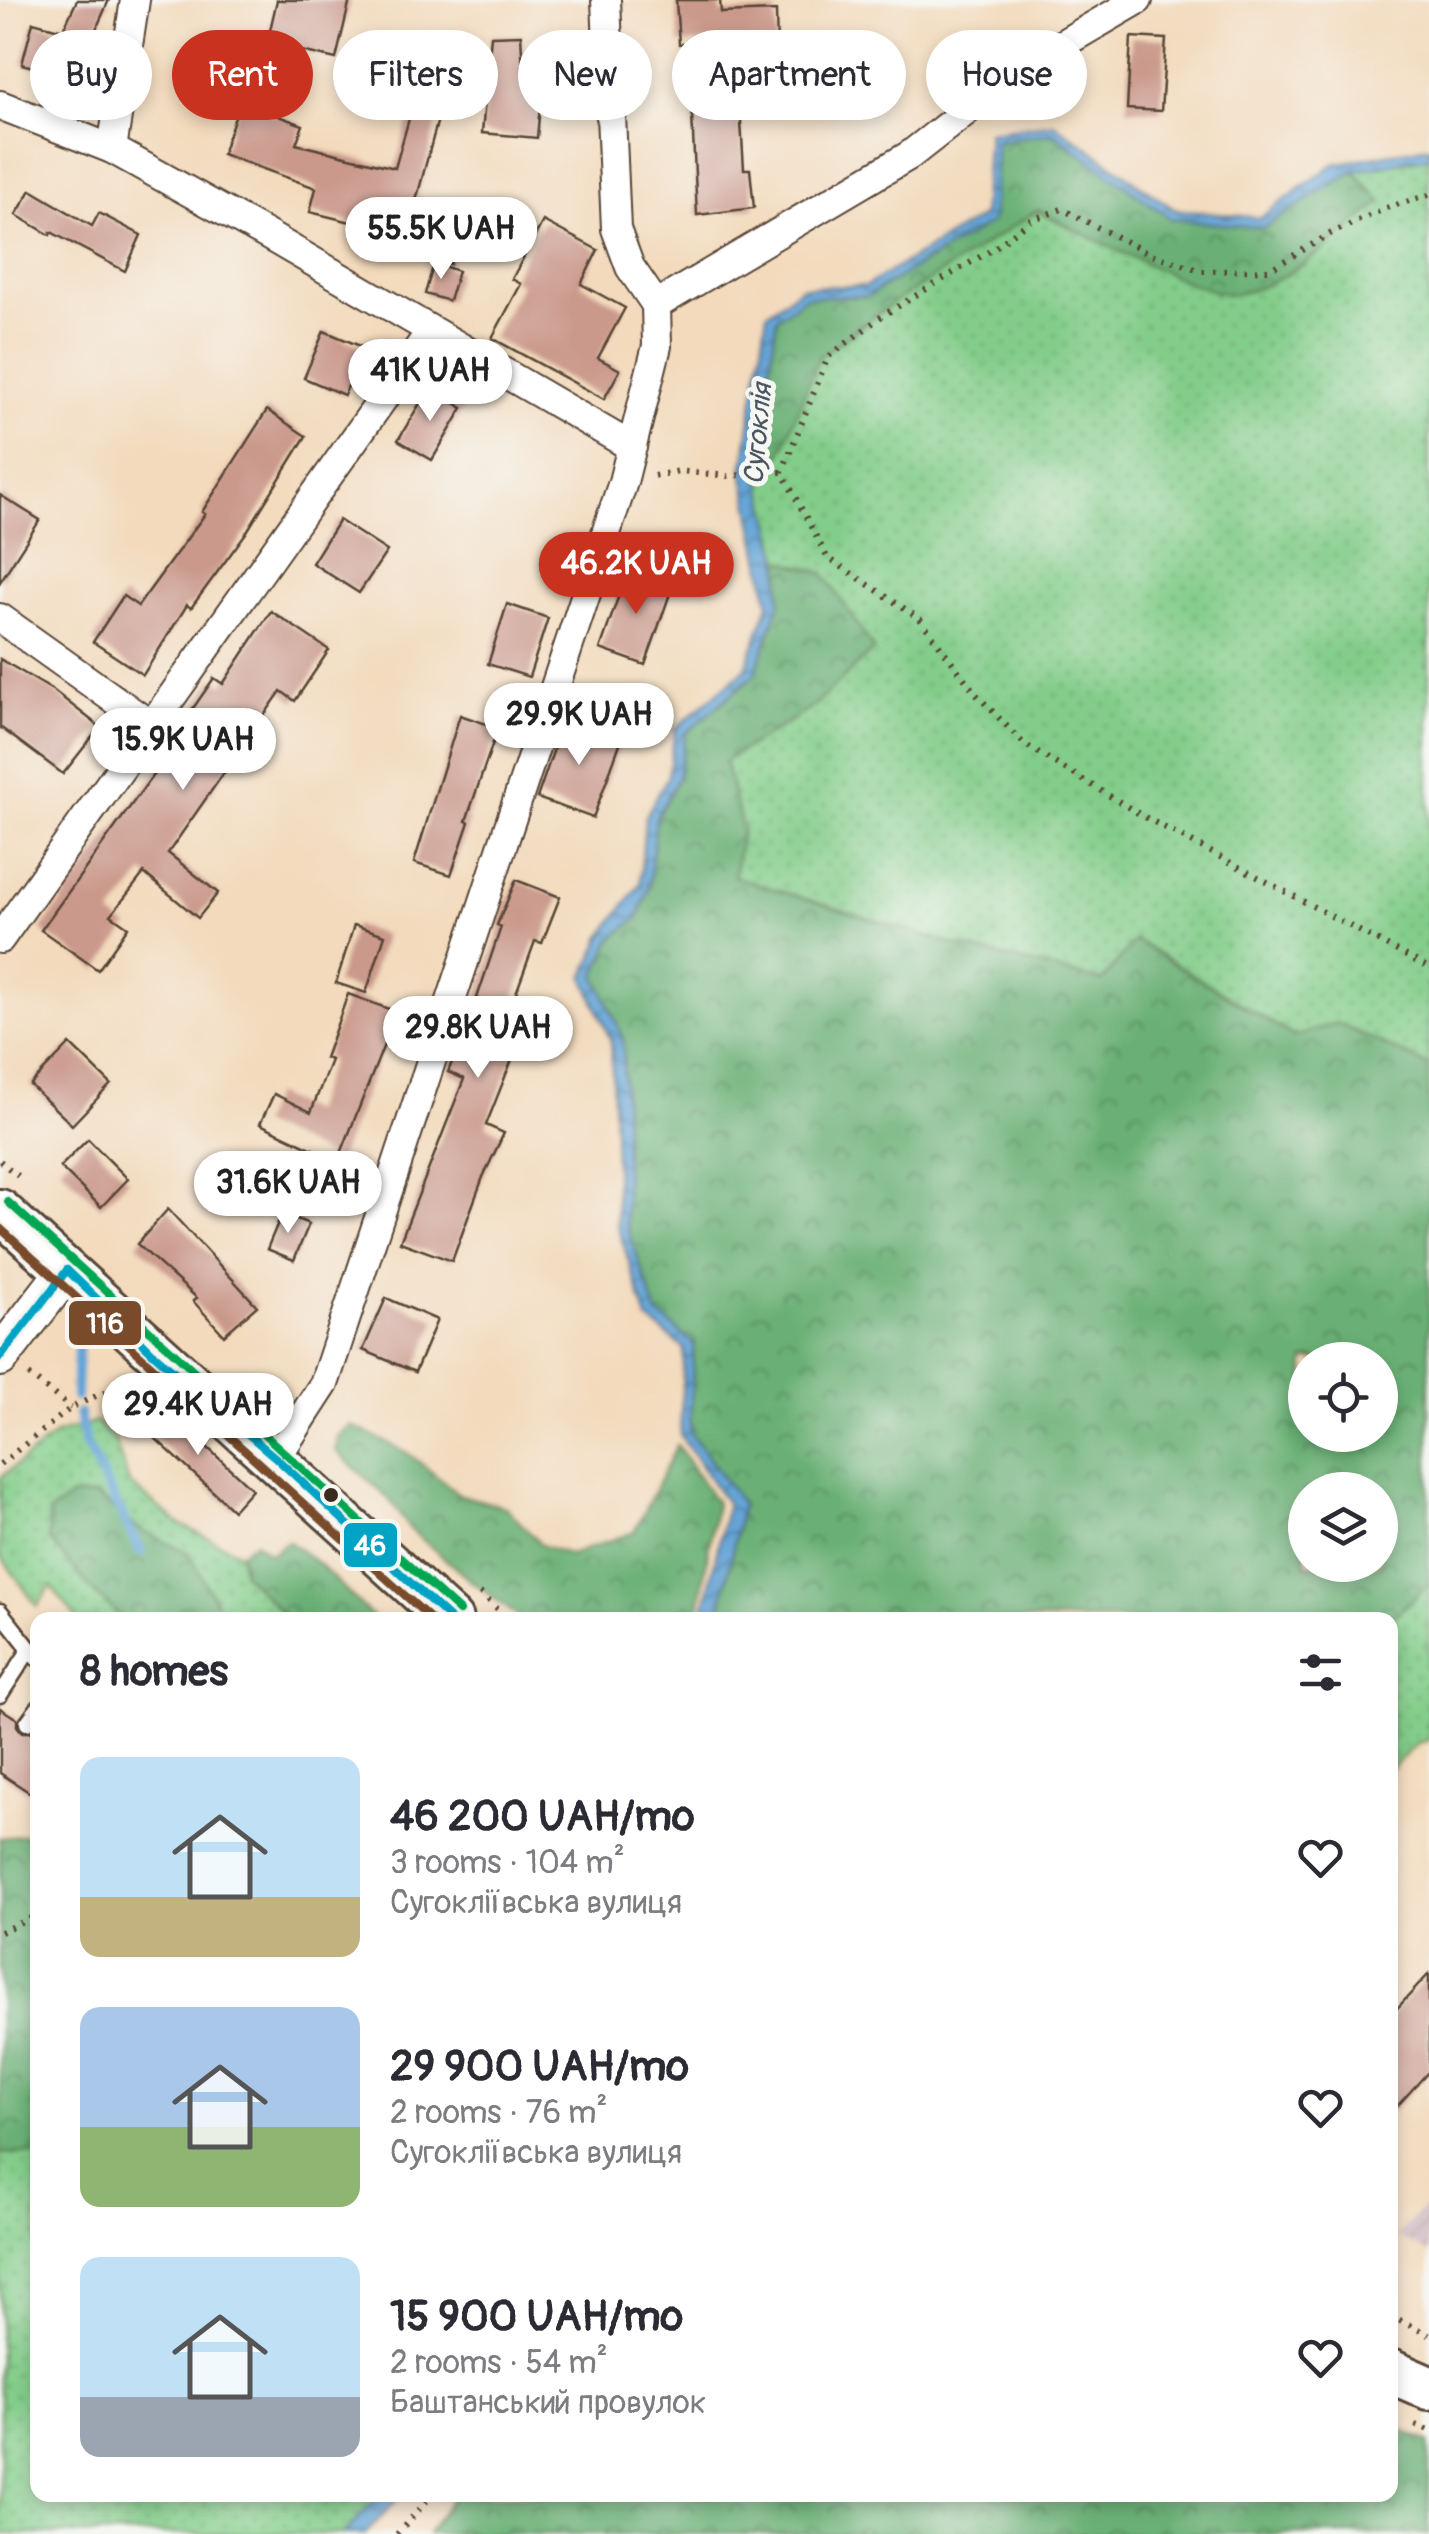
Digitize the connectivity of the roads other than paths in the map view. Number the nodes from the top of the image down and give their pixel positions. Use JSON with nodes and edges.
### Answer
{"nodes":[{"id":1,"x":135,"y":0,"type":"edge"},
{"id":2,"x":606,"y":0,"type":"edge"},
{"id":3,"x":1138,"y":0,"type":"edge"},
{"id":4,"x":0,"y":105,"type":"edge"},
{"id":5,"x":112,"y":149,"type":"junction"},
{"id":6,"x":656,"y":305,"type":"junction"},
{"id":7,"x":431,"y":331,"type":"junction"},
{"id":8,"x":632,"y":447,"type":"junction"},
{"id":9,"x":0,"y":618,"type":"edge"},
{"id":10,"x":152,"y":727,"type":"junction"},
{"id":11,"x":0,"y":939,"type":"edge"},
{"id":12,"x":0,"y":1211,"type":"edge"},
{"id":13,"x":67,"y":1270,"type":"junction"},
{"id":14,"x":1,"y":1355,"type":"edge"},
{"id":15,"x":276,"y":1458,"type":"junction"},
{"id":16,"x":441,"y":1612,"type":"edge"},
{"id":17,"x":2,"y":1619,"type":"edge"},
{"id":18,"x":30,"y":1650,"type":"edge"},
{"id":19,"x":30,"y":1659,"type":"edge"},
{"id":20,"x":0,"y":1695,"type":"edge"},
{"id":21,"x":30,"y":1720,"type":"edge"},
{"id":22,"x":27,"y":1724,"type":"dead end"},
{"id":23,"x":1398,"y":2374,"type":"edge"},
{"id":24,"x":1429,"y":2388,"type":"edge"}],
"edges":[{"from":1,"to":5,"type":"street"},
{"from":2,"to":6,"type":"street"},
{"from":3,"to":6,"type":"street"},
{"from":4,"to":5,"type":"street"},
{"from":5,"to":7,"type":"street"},
{"from":6,"to":8,"type":"street"},
{"from":7,"to":8,"type":"street"},
{"from":7,"to":10,"type":"street"},
{"from":8,"to":15,"type":"street"},
{"from":9,"to":10,"type":"street"},
{"from":10,"to":11,"type":"street"},
{"from":12,"to":13,"type":"main road"},
{"from":13,"to":14,"type":"street"},
{"from":13,"to":15,"type":"main road"},
{"from":15,"to":16,"type":"main road"},
{"from":17,"to":18,"type":"lane"},
{"from":19,"to":20,"type":"lane"},
{"from":21,"to":22,"type":"lane"},
{"from":23,"to":24,"type":"main road"}]}
